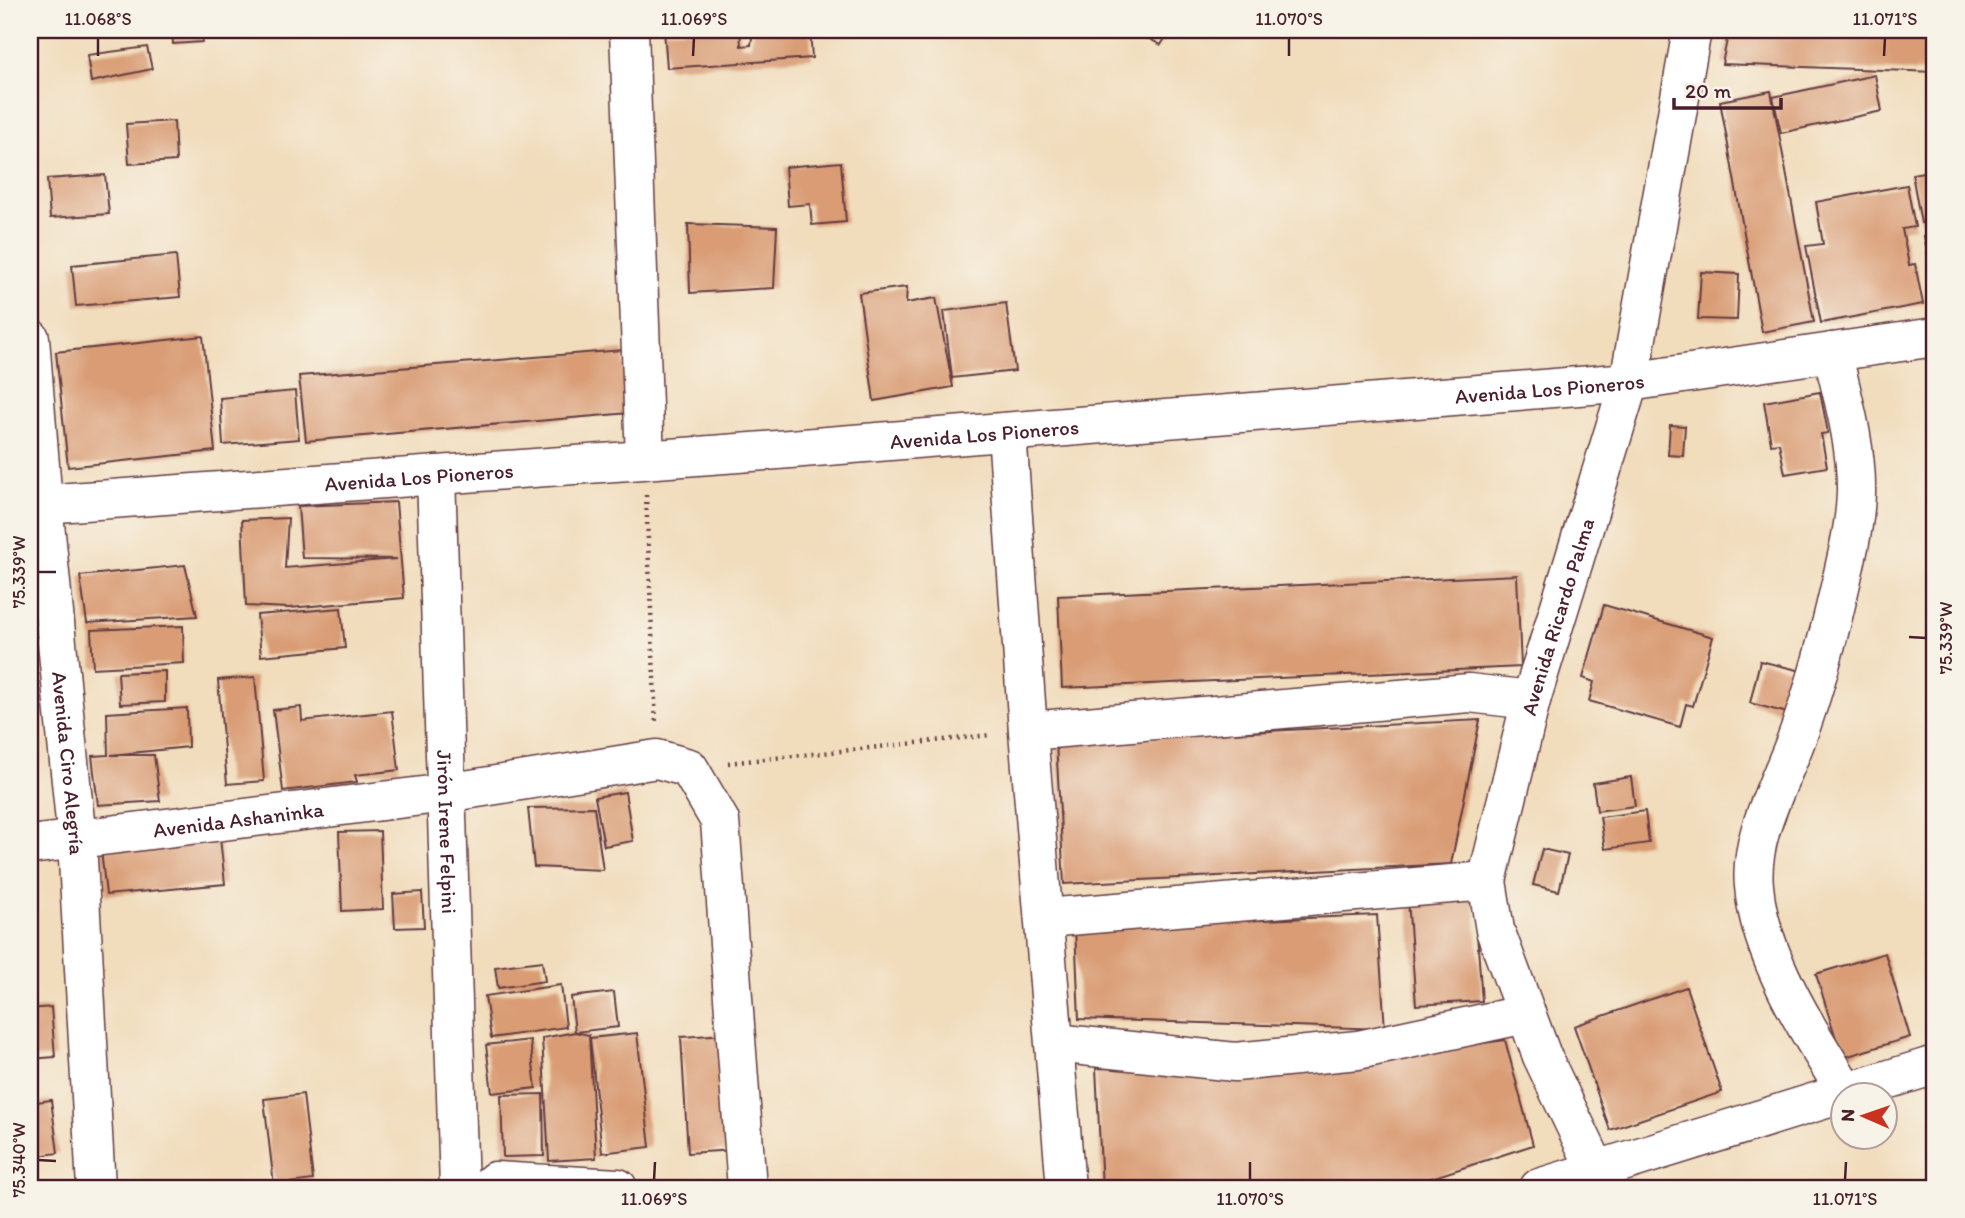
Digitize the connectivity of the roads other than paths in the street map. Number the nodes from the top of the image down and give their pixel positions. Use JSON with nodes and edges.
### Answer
{"nodes":[{"id":1,"x":629,"y":30,"type":"edge"},
{"id":2,"x":1692,"y":30,"type":"edge"},
{"id":3,"x":1935,"y":337,"type":"edge"},
{"id":4,"x":30,"y":338,"type":"edge"},
{"id":5,"x":1832,"y":352,"type":"junction"},
{"id":6,"x":1629,"y":382,"type":"junction"},
{"id":7,"x":1007,"y":432,"type":"junction"},
{"id":8,"x":645,"y":460,"type":"junction"},
{"id":9,"x":436,"y":475,"type":"junction"},
{"id":10,"x":36,"y":504,"type":"edge"},
{"id":11,"x":1531,"y":700,"type":"junction"},
{"id":12,"x":1028,"y":731,"type":"junction"},
{"id":13,"x":446,"y":793,"type":"junction"},
{"id":14,"x":77,"y":841,"type":"junction"},
{"id":15,"x":30,"y":845,"type":"edge"},
{"id":16,"x":1488,"y":881,"type":"junction"},
{"id":17,"x":1045,"y":918,"type":"junction"},
{"id":18,"x":1526,"y":1014,"type":"junction"},
{"id":19,"x":1055,"y":1043,"type":"junction"},
{"id":20,"x":1935,"y":1065,"type":"edge"},
{"id":21,"x":1840,"y":1082,"type":"edge"},
{"id":22,"x":1882,"y":1082,"type":"edge"},
{"id":23,"x":1828,"y":1100,"type":"edge"},
{"id":24,"x":1601,"y":1180,"type":"edge"},
{"id":25,"x":96,"y":1188,"type":"edge"},
{"id":26,"x":459,"y":1188,"type":"edge"},
{"id":27,"x":487,"y":1188,"type":"edge"},
{"id":28,"x":618,"y":1188,"type":"edge"},
{"id":29,"x":747,"y":1188,"type":"edge"},
{"id":30,"x":1066,"y":1188,"type":"edge"},
{"id":31,"x":1539,"y":1188,"type":"edge"}],
"edges":[{"from":1,"to":8,"type":"street"},
{"from":2,"to":6,"type":"street","name":"Avenida Ricardo Palma"},
{"from":3,"to":5,"type":"street","name":"Avenida Los Pioneros"},
{"from":4,"to":10,"type":"street","name":"Avenida Ciro Alegría"},
{"from":5,"to":6,"type":"street","name":"Avenida Los Pioneros"},
{"from":5,"to":21,"type":"street"},
{"from":6,"to":7,"type":"street","name":"Avenida Los Pioneros"},
{"from":6,"to":11,"type":"street","name":"Avenida Ricardo Palma"},
{"from":7,"to":8,"type":"street","name":"Avenida Los Pioneros"},
{"from":7,"to":12,"type":"street"},
{"from":8,"to":9,"type":"street","name":"Avenida Los Pioneros"},
{"from":9,"to":10,"type":"street","name":"Avenida Los Pioneros"},
{"from":9,"to":13,"type":"street","name":"Jirón Irene Felpini"},
{"from":10,"to":14,"type":"street","name":"Avenida Ciro Alegría"},
{"from":11,"to":12,"type":"street"},
{"from":11,"to":16,"type":"street","name":"Avenida Ricardo Palma"},
{"from":12,"to":17,"type":"street"},
{"from":13,"to":14,"type":"street","name":"Avenida Ashaninka"},
{"from":13,"to":26,"type":"street","name":"Jirón Irene Felpini"},
{"from":13,"to":29,"type":"street","name":"Avenida Ashaninka"},
{"from":14,"to":15,"type":"street","name":"Avenida Ashaninka"},
{"from":14,"to":25,"type":"street","name":"Avenida Ciro Alegría"},
{"from":16,"to":17,"type":"street"},
{"from":16,"to":18,"type":"street","name":"Avenida Ricardo Palma"},
{"from":17,"to":19,"type":"street"},
{"from":18,"to":19,"type":"street"},
{"from":18,"to":24,"type":"street","name":"Avenida Ricardo Palma"},
{"from":19,"to":30,"type":"street"},
{"from":20,"to":22,"type":"street"},
{"from":23,"to":24,"type":"street"},
{"from":24,"to":31,"type":"street"},
{"from":27,"to":28,"type":"street"}]}
